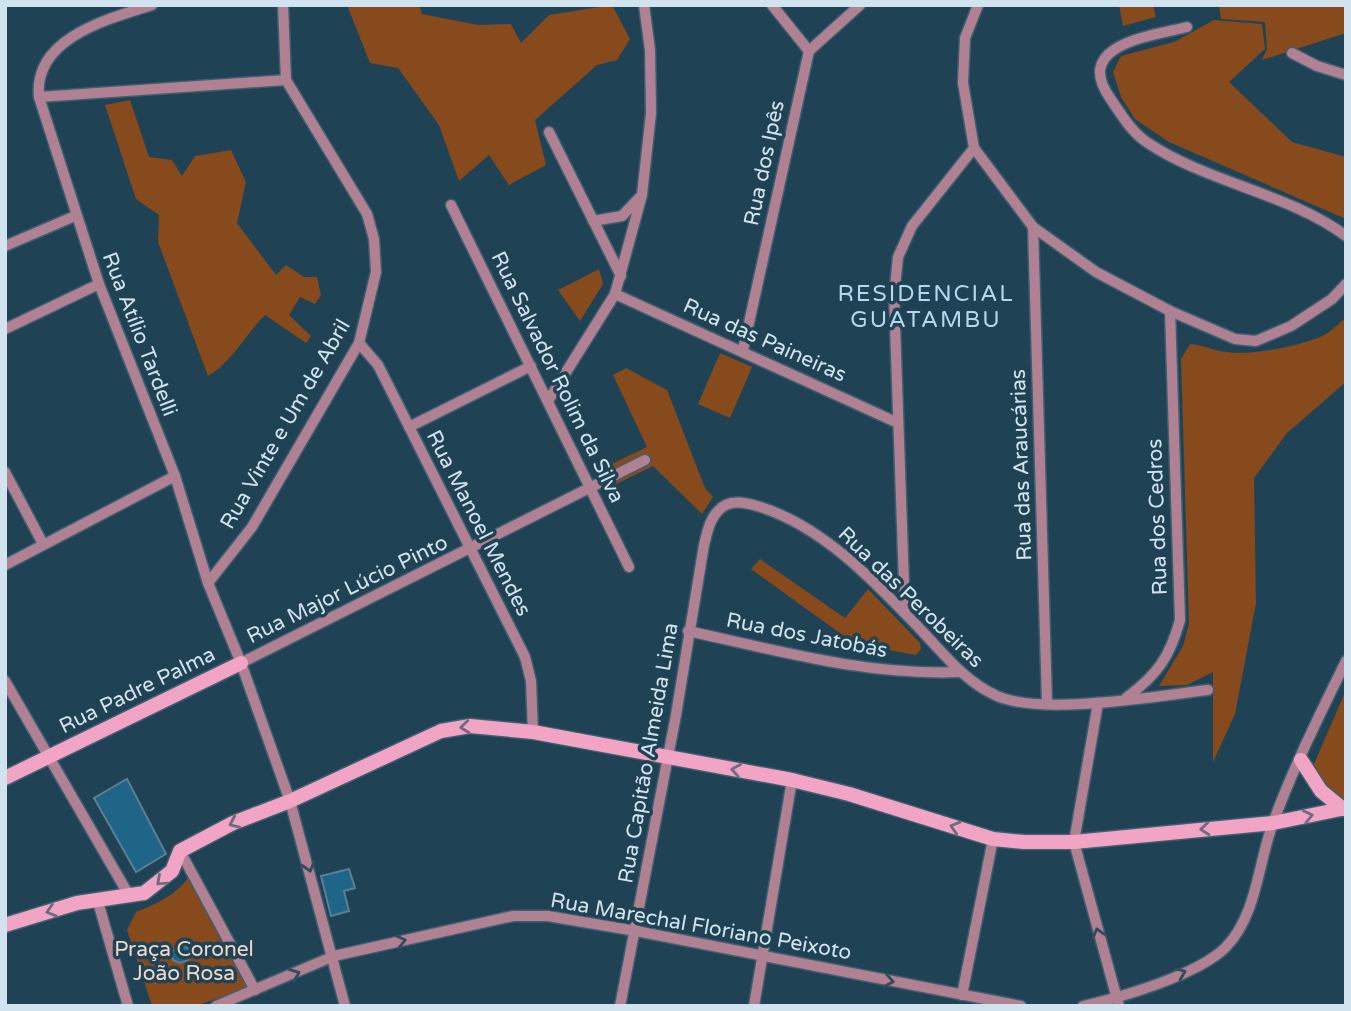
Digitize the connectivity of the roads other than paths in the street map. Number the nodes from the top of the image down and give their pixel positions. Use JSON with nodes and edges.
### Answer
{"nodes":[{"id":1,"x":152,"y":5,"type":"edge"},
{"id":2,"x":283,"y":5,"type":"edge"},
{"id":3,"x":643,"y":5,"type":"edge"},
{"id":4,"x":772,"y":5,"type":"edge"},
{"id":5,"x":860,"y":5,"type":"edge"},
{"id":6,"x":978,"y":5,"type":"edge"},
{"id":7,"x":1187,"y":27,"type":"dead end"},
{"id":8,"x":809,"y":51,"type":"junction"},
{"id":9,"x":1292,"y":53,"type":"dead end"},
{"id":10,"x":1346,"y":75,"type":"edge"},
{"id":11,"x":286,"y":80,"type":"junction"},
{"id":12,"x":39,"y":97,"type":"junction"},
{"id":13,"x":549,"y":132,"type":"dead end"},
{"id":14,"x":974,"y":148,"type":"junction"},
{"id":15,"x":642,"y":195,"type":"junction"},
{"id":16,"x":451,"y":205,"type":"dead end"},
{"id":17,"x":75,"y":216,"type":"junction"},
{"id":18,"x":593,"y":221,"type":"junction"},
{"id":19,"x":1033,"y":227,"type":"junction"},
{"id":20,"x":1346,"y":236,"type":"edge"},
{"id":21,"x":5,"y":246,"type":"edge"},
{"id":22,"x":621,"y":276,"type":"junction"},
{"id":23,"x":99,"y":284,"type":"junction"},
{"id":24,"x":1346,"y":284,"type":"edge"},
{"id":25,"x":615,"y":294,"type":"junction"},
{"id":26,"x":1170,"y":312,"type":"junction"},
{"id":27,"x":5,"y":328,"type":"edge"},
{"id":28,"x":359,"y":343,"type":"junction"},
{"id":29,"x":743,"y":350,"type":"junction"},
{"id":30,"x":531,"y":366,"type":"junction"},
{"id":31,"x":548,"y":401,"type":"junction"},
{"id":32,"x":898,"y":423,"type":"junction"},
{"id":33,"x":409,"y":427,"type":"junction"},
{"id":34,"x":645,"y":460,"type":"dead end"},
{"id":35,"x":5,"y":472,"type":"edge"},
{"id":36,"x":175,"y":476,"type":"junction"},
{"id":37,"x":591,"y":489,"type":"junction"},
{"id":38,"x":718,"y":510,"type":"joint"},
{"id":39,"x":43,"y":544,"type":"junction"},
{"id":40,"x":470,"y":550,"type":"junction"},
{"id":41,"x":5,"y":565,"type":"edge"},
{"id":42,"x":629,"y":567,"type":"dead end"},
{"id":43,"x":208,"y":583,"type":"junction"},
{"id":44,"x":905,"y":613,"type":"junction"},
{"id":45,"x":688,"y":631,"type":"junction"},
{"id":46,"x":241,"y":663,"type":"junction"},
{"id":47,"x":1345,"y":663,"type":"edge"},
{"id":48,"x":961,"y":672,"type":"junction"},
{"id":49,"x":5,"y":681,"type":"edge"},
{"id":50,"x":1208,"y":690,"type":"dead end"},
{"id":51,"x":1124,"y":701,"type":"junction"},
{"id":52,"x":1047,"y":702,"type":"junction"},
{"id":53,"x":1098,"y":703,"type":"junction"},
{"id":54,"x":533,"y":732,"type":"junction"},
{"id":55,"x":50,"y":756,"type":"junction"},
{"id":56,"x":667,"y":757,"type":"junction"},
{"id":57,"x":1301,"y":760,"type":"junction"},
{"id":58,"x":5,"y":778,"type":"edge"},
{"id":59,"x":792,"y":780,"type":"junction"},
{"id":60,"x":290,"y":801,"type":"junction"},
{"id":61,"x":1344,"y":808,"type":"edge"},
{"id":62,"x":1273,"y":823,"type":"junction"},
{"id":63,"x":993,"y":839,"type":"junction"},
{"id":64,"x":1074,"y":842,"type":"junction"},
{"id":65,"x":180,"y":851,"type":"junction"},
{"id":66,"x":130,"y":897,"type":"junction"},
{"id":67,"x":99,"y":902,"type":"junction"},
{"id":68,"x":5,"y":925,"type":"edge"},
{"id":69,"x":636,"y":931,"type":"junction"},
{"id":70,"x":763,"y":954,"type":"junction"},
{"id":71,"x":334,"y":956,"type":"junction"},
{"id":72,"x":255,"y":990,"type":"junction"},
{"id":73,"x":962,"y":995,"type":"junction"},
{"id":74,"x":1118,"y":1002,"type":"edge"},
{"id":75,"x":128,"y":1006,"type":"edge"},
{"id":76,"x":216,"y":1006,"type":"edge"},
{"id":77,"x":345,"y":1006,"type":"edge"},
{"id":78,"x":620,"y":1006,"type":"edge"},
{"id":79,"x":754,"y":1006,"type":"edge"},
{"id":80,"x":1021,"y":1006,"type":"edge"},
{"id":81,"x":1083,"y":1006,"type":"edge"}],
"edges":[{"from":1,"to":12,"type":"street"},
{"from":2,"to":11,"type":"street","name":"Rua Vinte e Um de Abril"},
{"from":3,"to":15,"type":"street"},
{"from":4,"to":8,"type":"street"},
{"from":5,"to":8,"type":"street"},
{"from":6,"to":14,"type":"street"},
{"from":7,"to":20,"type":"street"},
{"from":8,"to":29,"type":"street","name":"Rua dos Ipês"},
{"from":9,"to":10,"type":"street"},
{"from":11,"to":12,"type":"street"},
{"from":11,"to":28,"type":"street","name":"Rua Vinte e Um de Abril"},
{"from":12,"to":17,"type":"street","name":"Rua Atílio Tardelli"},
{"from":13,"to":18,"type":"street"},
{"from":14,"to":19,"type":"street"},
{"from":14,"to":32,"type":"street"},
{"from":15,"to":18,"type":"street"},
{"from":15,"to":22,"type":"street"},
{"from":16,"to":30,"type":"street","name":"Rua Salvador Rolim da Silva"},
{"from":17,"to":21,"type":"street"},
{"from":17,"to":23,"type":"street","name":"Rua Atílio Tardelli"},
{"from":18,"to":22,"type":"street"},
{"from":19,"to":26,"type":"street"},
{"from":19,"to":52,"type":"street","name":"Rua das Araucárias"},
{"from":22,"to":25,"type":"street"},
{"from":23,"to":27,"type":"street"},
{"from":23,"to":36,"type":"street","name":"Rua Atílio Tardelli"},
{"from":24,"to":26,"type":"street"},
{"from":25,"to":29,"type":"street","name":"Rua das Paineiras"},
{"from":25,"to":31,"type":"street"},
{"from":26,"to":51,"type":"street","name":"Rua dos Cedros"},
{"from":28,"to":33,"type":"street","name":"Rua Manoel Mendes"},
{"from":28,"to":43,"type":"street","name":"Rua Vinte e Um de Abril"},
{"from":29,"to":32,"type":"street","name":"Rua das Paineiras"},
{"from":30,"to":31,"type":"street","name":"Rua Salvador Rolim da Silva"},
{"from":30,"to":33,"type":"street"},
{"from":31,"to":37,"type":"street","name":"Rua Salvador Rolim da Silva"},
{"from":32,"to":44,"type":"street"},
{"from":33,"to":40,"type":"street","name":"Rua Manoel Mendes"},
{"from":34,"to":37,"type":"street","name":"Rua Major Lúcio Pinto"},
{"from":35,"to":39,"type":"street"},
{"from":36,"to":39,"type":"street"},
{"from":36,"to":43,"type":"street","name":"Rua Atílio Tardelli"},
{"from":37,"to":40,"type":"street","name":"Rua Major Lúcio Pinto"},
{"from":37,"to":42,"type":"street","name":"Rua Salvador Rolim da Silva"},
{"from":38,"to":44,"type":"street","name":"Rua das Perobeiras"},
{"from":38,"to":45,"type":"street","name":"Rua Capitão Almeida Lima"},
{"from":39,"to":41,"type":"street"},
{"from":40,"to":46,"type":"street","name":"Rua Major Lúcio Pinto"},
{"from":40,"to":54,"type":"street","name":"Rua Manoel Mendes"},
{"from":43,"to":46,"type":"street","name":"Rua Atílio Tardelli"},
{"from":44,"to":48,"type":"street","name":"Rua das Perobeiras"},
{"from":45,"to":48,"type":"street","name":"Rua dos Jatobás"},
{"from":45,"to":56,"type":"street","name":"Rua Capitão Almeida Lima"},
{"from":46,"to":55,"type":"street","name":"Rua Padre Palma"},
{"from":46,"to":60,"type":"street","name":"Rua Atílio Tardelli"},
{"from":47,"to":57,"type":"street"},
{"from":48,"to":52,"type":"street","name":"Rua das Perobeiras"},
{"from":49,"to":55,"type":"street"},
{"from":50,"to":51,"type":"street","name":"Rua das Perobeiras"},
{"from":51,"to":53,"type":"street","name":"Rua das Perobeiras"},
{"from":52,"to":53,"type":"street","name":"Rua das Perobeiras"},
{"from":53,"to":64,"type":"street"},
{"from":54,"to":56,"type":"street"},
{"from":54,"to":60,"type":"street","one_way":true},
{"from":55,"to":58,"type":"street","name":"Rua Padre Palma"},
{"from":55,"to":66,"type":"street"},
{"from":59,"to":56,"type":"street","one_way":true},
{"from":56,"to":69,"type":"street","name":"Rua Capitão Almeida Lima"},
{"from":57,"to":61,"type":"street"},
{"from":57,"to":62,"type":"street"},
{"from":63,"to":59,"type":"street","one_way":true},
{"from":59,"to":70,"type":"street"},
{"from":60,"to":65,"type":"street","one_way":true},
{"from":60,"to":71,"type":"street","name":"Rua Atílio Tardelli","one_way":true},
{"from":62,"to":61,"type":"street","one_way":true},
{"from":62,"to":64,"type":"street","one_way":true},
{"from":74,"to":62,"type":"street","one_way":true},
{"from":63,"to":64,"type":"street"},
{"from":63,"to":73,"type":"street"},
{"from":74,"to":64,"type":"street","one_way":true},
{"from":65,"to":66,"type":"street","one_way":true},
{"from":65,"to":72,"type":"street"},
{"from":66,"to":67,"type":"street"},
{"from":67,"to":68,"type":"street","one_way":true},
{"from":67,"to":75,"type":"street"},
{"from":69,"to":70,"type":"street","name":"Rua Marechal Floriano Peixoto"},
{"from":71,"to":69,"type":"street","name":"Rua Marechal Floriano Peixoto","one_way":true},
{"from":69,"to":78,"type":"street","name":"Rua Capitão Almeida Lima"},
{"from":70,"to":73,"type":"street","name":"Rua Marechal Floriano Peixoto","one_way":true},
{"from":70,"to":79,"type":"street"},
{"from":72,"to":71,"type":"street","name":"Rua Marechal Floriano Peixoto","one_way":true},
{"from":71,"to":77,"type":"street","name":"Rua Atílio Tardelli"},
{"from":72,"to":76,"type":"street"},
{"from":73,"to":80,"type":"street","name":"Rua Marechal Floriano Peixoto"},
{"from":74,"to":81,"type":"street"}]}
